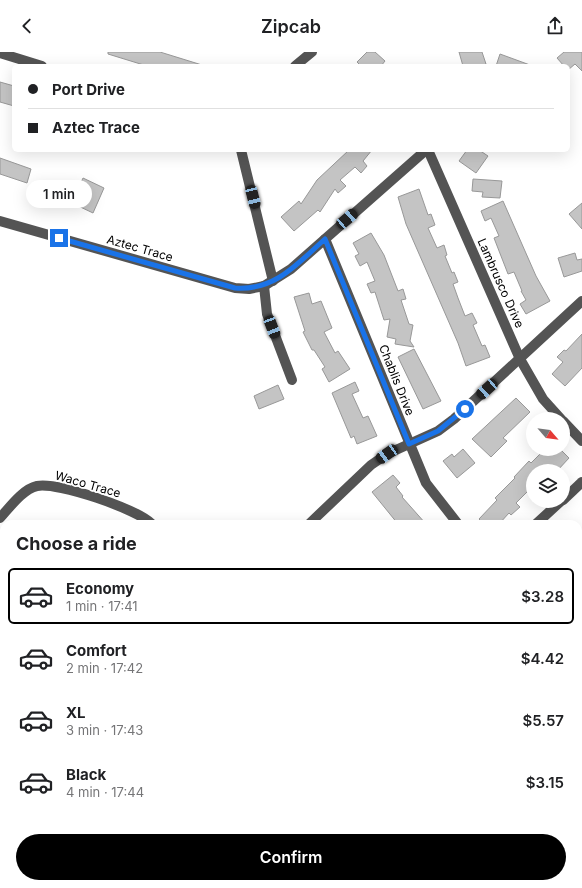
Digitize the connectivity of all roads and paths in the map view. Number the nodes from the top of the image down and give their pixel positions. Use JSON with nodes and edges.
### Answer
{"nodes":[{"id":1,"x":312,"y":52,"type":"edge"},
{"id":2,"x":0,"y":53,"type":"edge"},
{"id":3,"x":36,"y":64,"type":"edge"},
{"id":4,"x":297,"y":64,"type":"edge"},
{"id":5,"x":242,"y":152,"type":"edge"},
{"id":6,"x":425,"y":152,"type":"edge"},
{"id":7,"x":428,"y":152,"type":"edge"},
{"id":8,"x":0,"y":221,"type":"edge"},
{"id":9,"x":325,"y":239,"type":"junction"},
{"id":10,"x":274,"y":281,"type":"junction"},
{"id":11,"x":264,"y":286,"type":"junction"},
{"id":12,"x":582,"y":301,"type":"edge"},
{"id":13,"x":520,"y":359,"type":"junction"},
{"id":14,"x":292,"y":380,"type":"dead end"},
{"id":15,"x":555,"y":412,"type":"edge"},
{"id":16,"x":570,"y":428,"type":"edge"},
{"id":17,"x":582,"y":441,"type":"edge"},
{"id":18,"x":409,"y":444,"type":"junction"},
{"id":19,"x":582,"y":482,"type":"edge"},
{"id":20,"x":570,"y":493,"type":"edge"},
{"id":21,"x":553,"y":508,"type":"edge"},
{"id":22,"x":0,"y":518,"type":"edge"},
{"id":23,"x":146,"y":520,"type":"edge"},
{"id":24,"x":313,"y":520,"type":"edge"},
{"id":25,"x":455,"y":520,"type":"edge"},
{"id":26,"x":540,"y":520,"type":"edge"}],
"edges":[{"from":1,"to":4,"type":"street"},
{"from":2,"to":3,"type":"street"},
{"from":5,"to":10,"type":"street"},
{"from":6,"to":9,"type":"street","name":"Aztec Trace"},
{"from":7,"to":13,"type":"street","name":"Lambrusco Drive"},
{"from":8,"to":11,"type":"street","name":"Aztec Trace"},
{"from":9,"to":10,"type":"street","name":"Aztec Trace"},
{"from":9,"to":18,"type":"street","name":"Chablis Drive"},
{"from":10,"to":11,"type":"street","name":"Aztec Trace"},
{"from":11,"to":14,"type":"street"},
{"from":12,"to":13,"type":"street"},
{"from":13,"to":15,"type":"street","name":"Lambrusco Drive"},
{"from":13,"to":18,"type":"street"},
{"from":16,"to":17,"type":"street","name":"Lambrusco Drive"},
{"from":18,"to":24,"type":"street"},
{"from":18,"to":25,"type":"street","name":"Chablis Drive"},
{"from":19,"to":20,"type":"street"},
{"from":21,"to":26,"type":"street"},
{"from":22,"to":23,"type":"street","name":"Waco Trace"}]}
